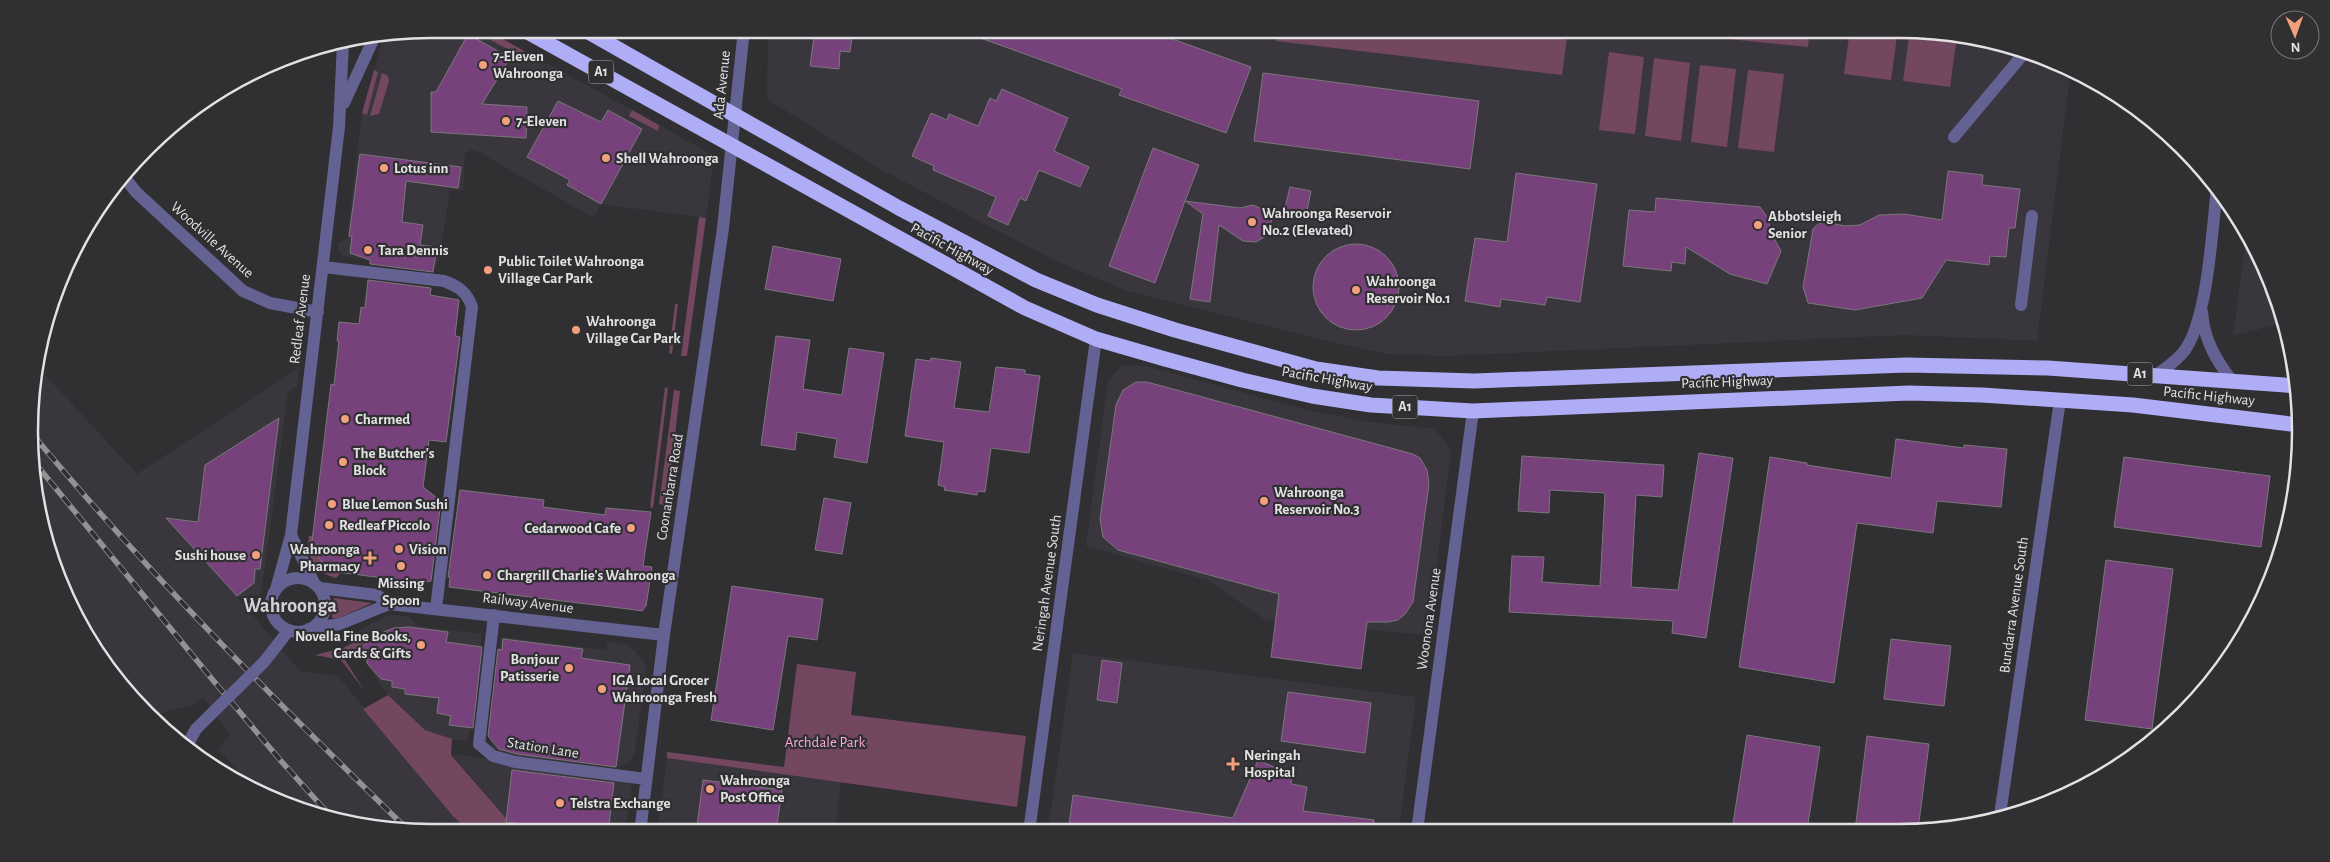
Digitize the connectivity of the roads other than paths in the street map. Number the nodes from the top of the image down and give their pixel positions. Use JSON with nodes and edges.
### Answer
{"nodes":[{"id":1,"x":538,"y":38,"type":"edge"},
{"id":2,"x":599,"y":38,"type":"edge"},
{"id":3,"x":743,"y":38,"type":"edge"},
{"id":4,"x":372,"y":42,"type":"edge"},
{"id":5,"x":343,"y":48,"type":"edge"},
{"id":6,"x":2021,"y":57,"type":"edge"},
{"id":7,"x":342,"y":108,"type":"junction"},
{"id":8,"x":735,"y":113,"type":"junction"},
{"id":9,"x":1954,"y":137,"type":"dead end"},
{"id":10,"x":732,"y":146,"type":"junction"},
{"id":11,"x":127,"y":181,"type":"edge"},
{"id":12,"x":2216,"y":198,"type":"edge"},
{"id":13,"x":2032,"y":216,"type":"dead end"},
{"id":14,"x":323,"y":267,"type":"junction"},
{"id":15,"x":2021,"y":305,"type":"dead end"},
{"id":16,"x":2202,"y":307,"type":"junction"},
{"id":17,"x":318,"y":312,"type":"junction"},
{"id":18,"x":1096,"y":339,"type":"junction"},
{"id":19,"x":2156,"y":375,"type":"junction"},
{"id":20,"x":2232,"y":381,"type":"junction"},
{"id":21,"x":2290,"y":385,"type":"edge"},
{"id":22,"x":2060,"y":400,"type":"junction"},
{"id":23,"x":1473,"y":411,"type":"junction"},
{"id":24,"x":2265,"y":420,"type":"junction"},
{"id":25,"x":2292,"y":424,"type":"edge"},
{"id":26,"x":2292,"y":431,"type":"edge"},
{"id":27,"x":291,"y":535,"type":"junction"},
{"id":28,"x":316,"y":586,"type":"junction"},
{"id":29,"x":276,"y":589,"type":"junction"},
{"id":30,"x":389,"y":604,"type":"junction"},
{"id":31,"x":436,"y":609,"type":"junction"},
{"id":32,"x":494,"y":615,"type":"junction"},
{"id":33,"x":309,"y":629,"type":"junction"},
{"id":34,"x":289,"y":630,"type":"junction"},
{"id":35,"x":664,"y":635,"type":"junction"},
{"id":36,"x":189,"y":741,"type":"edge"},
{"id":37,"x":646,"y":779,"type":"junction"},
{"id":38,"x":2001,"y":811,"type":"edge"},
{"id":39,"x":641,"y":824,"type":"edge"},
{"id":40,"x":1030,"y":824,"type":"edge"},
{"id":41,"x":1418,"y":824,"type":"edge"}],
"edges":[{"from":1,"to":10,"type":"highway","name":"Pacific Highway","number":"A1"},
{"from":2,"to":8,"type":"highway","name":"Pacific Highway","number":"A1"},
{"from":3,"to":8,"type":"street","name":"Ada Avenue"},
{"from":4,"to":7,"type":"street","name":"Redleaf Avenue"},
{"from":5,"to":7,"type":"street","name":"Redleaf Avenue"},
{"from":6,"to":9,"type":"street"},
{"from":7,"to":14,"type":"street","name":"Redleaf Avenue"},
{"from":8,"to":10,"type":"street","name":"Ada Avenue"},
{"from":8,"to":19,"type":"highway","name":"Pacific Highway","number":"A1"},
{"from":10,"to":18,"type":"highway","name":"Pacific Highway","number":"A1"},
{"from":10,"to":35,"type":"street","name":"Coonanbarra Road"},
{"from":11,"to":17,"type":"street","name":"Woodville Avenue"},
{"from":12,"to":16,"type":"street"},
{"from":13,"to":15,"type":"street"},
{"from":14,"to":17,"type":"street","name":"Redleaf Avenue"},
{"from":14,"to":31,"type":"street"},
{"from":16,"to":19,"type":"street"},
{"from":16,"to":20,"type":"street"},
{"from":17,"to":27,"type":"street","name":"Redleaf Avenue"},
{"from":18,"to":23,"type":"highway","name":"Pacific Highway","number":"A1"},
{"from":18,"to":40,"type":"street","name":"Neringah Avenue South"},
{"from":19,"to":20,"type":"highway","name":"Pacific Highway","number":"A1"},
{"from":20,"to":21,"type":"highway","name":"Pacific Highway","number":"A1"},
{"from":22,"to":23,"type":"highway","name":"Pacific Highway","number":"A1"},
{"from":22,"to":24,"type":"highway","name":"Pacific Highway","number":"A1"},
{"from":22,"to":38,"type":"street","name":"Bundarra Avenue South"},
{"from":23,"to":41,"type":"street","name":"Woonona Avenue"},
{"from":24,"to":25,"type":"highway","name":"Pacific Highway"},
{"from":24,"to":26,"type":"highway"},
{"from":27,"to":28,"type":"street"},
{"from":27,"to":29,"type":"street","name":"Redleaf Avenue"},
{"from":28,"to":29,"type":"street"},
{"from":28,"to":30,"type":"street","name":"Railway Avenue"},
{"from":28,"to":33,"type":"street"},
{"from":29,"to":34,"type":"street"},
{"from":30,"to":31,"type":"street","name":"Railway Avenue"},
{"from":30,"to":33,"type":"street","name":"Railway Avenue"},
{"from":31,"to":32,"type":"street","name":"Railway Avenue"},
{"from":32,"to":35,"type":"street","name":"Railway Avenue"},
{"from":32,"to":37,"type":"street","name":"Station Lane"},
{"from":33,"to":34,"type":"street"},
{"from":34,"to":36,"type":"street","bridge":true},
{"from":35,"to":37,"type":"street","name":"Coonanbarra Road"},
{"from":37,"to":39,"type":"street","name":"Coonanbarra Road"}]}
